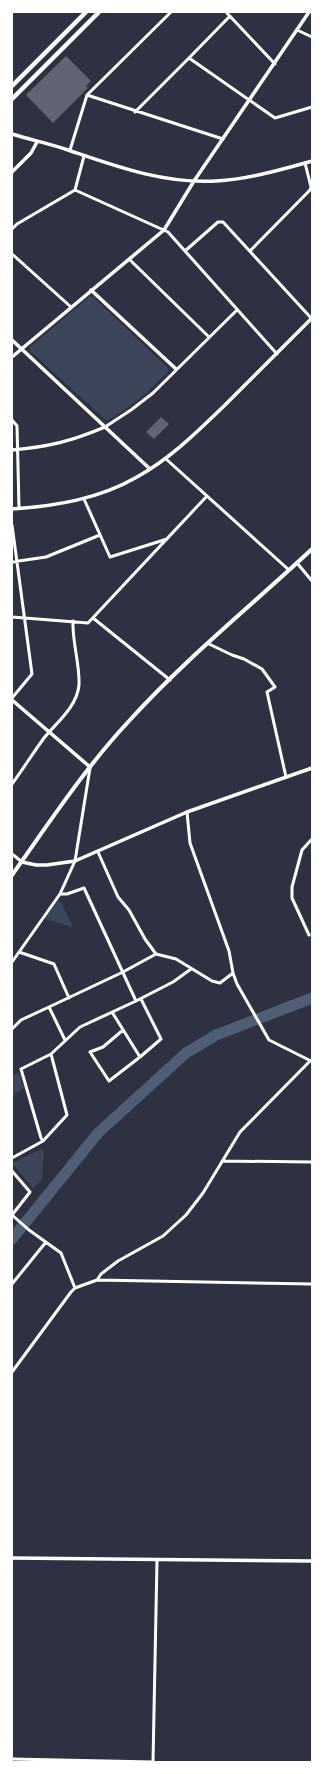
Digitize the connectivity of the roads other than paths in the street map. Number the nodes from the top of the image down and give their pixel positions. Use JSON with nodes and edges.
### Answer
{"nodes":[{"id":1,"x":86,"y":12,"type":"edge"},
{"id":2,"x":99,"y":12,"type":"edge"},
{"id":3,"x":171,"y":12,"type":"edge"},
{"id":4,"x":226,"y":12,"type":"edge"},
{"id":5,"x":309,"y":12,"type":"edge"},
{"id":6,"x":230,"y":16,"type":"junction"},
{"id":7,"x":297,"y":30,"type":"junction"},
{"id":8,"x":312,"y":37,"type":"edge"},
{"id":9,"x":189,"y":58,"type":"junction"},
{"id":10,"x":275,"y":64,"type":"junction"},
{"id":11,"x":12,"y":86,"type":"edge"},
{"id":12,"x":87,"y":95,"type":"junction"},
{"id":13,"x":12,"y":99,"type":"edge"},
{"id":14,"x":250,"y":101,"type":"junction"},
{"id":15,"x":312,"y":107,"type":"edge"},
{"id":16,"x":136,"y":112,"type":"junction"},
{"id":17,"x":12,"y":134,"type":"edge"},
{"id":18,"x":223,"y":139,"type":"junction"},
{"id":19,"x":37,"y":142,"type":"junction"},
{"id":20,"x":70,"y":150,"type":"junction"},
{"id":21,"x":84,"y":156,"type":"junction"},
{"id":22,"x":312,"y":161,"type":"edge"},
{"id":23,"x":305,"y":163,"type":"junction"},
{"id":24,"x":12,"y":172,"type":"edge"},
{"id":25,"x":194,"y":181,"type":"junction"},
{"id":26,"x":75,"y":190,"type":"junction"},
{"id":27,"x":12,"y":229,"type":"edge"},
{"id":28,"x":164,"y":230,"type":"junction"},
{"id":29,"x":185,"y":251,"type":"junction"},
{"id":30,"x":250,"y":251,"type":"junction"},
{"id":31,"x":12,"y":254,"type":"edge"},
{"id":32,"x":128,"y":259,"type":"junction"},
{"id":33,"x":91,"y":290,"type":"junction"},
{"id":34,"x":71,"y":307,"type":"junction"},
{"id":35,"x":237,"y":310,"type":"junction"},
{"id":36,"x":312,"y":319,"type":"edge"},
{"id":37,"x":209,"y":338,"type":"junction"},
{"id":38,"x":12,"y":340,"type":"edge"},
{"id":39,"x":22,"y":349,"type":"junction"},
{"id":40,"x":277,"y":354,"type":"junction"},
{"id":41,"x":12,"y":357,"type":"edge"},
{"id":42,"x":176,"y":369,"type":"junction"},
{"id":43,"x":12,"y":420,"type":"edge"},
{"id":44,"x":105,"y":427,"type":"junction"},
{"id":45,"x":12,"y":450,"type":"edge"},
{"id":46,"x":18,"y":450,"type":"junction"},
{"id":47,"x":166,"y":459,"type":"junction"},
{"id":48,"x":150,"y":469,"type":"junction"},
{"id":49,"x":207,"y":496,"type":"junction"},
{"id":50,"x":84,"y":499,"type":"junction"},
{"id":51,"x":20,"y":508,"type":"junction"},
{"id":52,"x":12,"y":509,"type":"edge"},
{"id":53,"x":12,"y":525,"type":"edge"},
{"id":54,"x":100,"y":535,"type":"junction"},
{"id":55,"x":168,"y":538,"type":"junction"},
{"id":56,"x":311,"y":551,"type":"edge"},
{"id":57,"x":16,"y":561,"type":"junction"},
{"id":58,"x":12,"y":562,"type":"edge"},
{"id":59,"x":297,"y":563,"type":"junction"},
{"id":60,"x":289,"y":570,"type":"junction"},
{"id":61,"x":312,"y":581,"type":"edge"},
{"id":62,"x":12,"y":617,"type":"edge"},
{"id":63,"x":93,"y":618,"type":"junction"},
{"id":64,"x":25,"y":619,"type":"junction"},
{"id":65,"x":72,"y":621,"type":"junction"},
{"id":66,"x":209,"y":644,"type":"junction"},
{"id":67,"x":170,"y":680,"type":"junction"},
{"id":68,"x":12,"y":699,"type":"edge"},
{"id":69,"x":49,"y":733,"type":"junction"},
{"id":70,"x":90,"y":767,"type":"junction"},
{"id":71,"x":312,"y":768,"type":"edge"},
{"id":72,"x":286,"y":777,"type":"junction"},
{"id":73,"x":12,"y":784,"type":"edge"},
{"id":74,"x":188,"y":812,"type":"junction"},
{"id":75,"x":312,"y":839,"type":"edge"},
{"id":76,"x":98,"y":852,"type":"junction"},
{"id":77,"x":12,"y":854,"type":"edge"},
{"id":78,"x":76,"y":861,"type":"junction"},
{"id":79,"x":22,"y":862,"type":"junction"},
{"id":80,"x":12,"y":875,"type":"edge"},
{"id":81,"x":60,"y":894,"type":"junction"},
{"id":82,"x":309,"y":936,"type":"dead end"},
{"id":83,"x":19,"y":952,"type":"junction"},
{"id":84,"x":156,"y":954,"type":"junction"},
{"id":85,"x":12,"y":962,"type":"edge"},
{"id":86,"x":191,"y":969,"type":"junction"},
{"id":87,"x":123,"y":972,"type":"junction"},
{"id":88,"x":232,"y":972,"type":"junction"},
{"id":89,"x":69,"y":998,"type":"junction"},
{"id":90,"x":141,"y":999,"type":"junction"},
{"id":91,"x":136,"y":1001,"type":"junction"},
{"id":92,"x":50,"y":1007,"type":"junction"},
{"id":93,"x":112,"y":1012,"type":"junction"},
{"id":94,"x":12,"y":1029,"type":"edge"},
{"id":95,"x":123,"y":1030,"type":"junction"},
{"id":96,"x":65,"y":1040,"type":"junction"},
{"id":97,"x":51,"y":1054,"type":"junction"},
{"id":98,"x":140,"y":1057,"type":"junction"},
{"id":99,"x":311,"y":1061,"type":"edge"},
{"id":100,"x":43,"y":1141,"type":"junction"},
{"id":101,"x":12,"y":1158,"type":"edge"},
{"id":102,"x":222,"y":1160,"type":"junction"},
{"id":103,"x":312,"y":1162,"type":"edge"},
{"id":104,"x":12,"y":1171,"type":"edge"},
{"id":105,"x":12,"y":1215,"type":"edge"},
{"id":106,"x":46,"y":1242,"type":"junction"},
{"id":107,"x":97,"y":1280,"type":"junction"},
{"id":108,"x":12,"y":1284,"type":"edge"},
{"id":109,"x":312,"y":1284,"type":"edge"},
{"id":110,"x":75,"y":1288,"type":"junction"},
{"id":111,"x":12,"y":1372,"type":"edge"},
{"id":112,"x":12,"y":1558,"type":"edge"},
{"id":113,"x":157,"y":1560,"type":"junction"},
{"id":114,"x":312,"y":1561,"type":"edge"},
{"id":115,"x":12,"y":1759,"type":"edge"},
{"id":116,"x":153,"y":1762,"type":"edge"}],
"edges":[{"from":1,"to":11,"type":"main road"},
{"from":2,"to":13,"type":"main road"},
{"from":3,"to":12,"type":"street"},
{"from":4,"to":6,"type":"street"},
{"from":5,"to":7,"type":"street"},
{"from":6,"to":9,"type":"street"},
{"from":6,"to":10,"type":"street"},
{"from":7,"to":8,"type":"street"},
{"from":7,"to":10,"type":"street"},
{"from":9,"to":14,"type":"street"},
{"from":9,"to":16,"type":"street"},
{"from":10,"to":14,"type":"street"},
{"from":12,"to":16,"type":"street"},
{"from":12,"to":20,"type":"street"},
{"from":14,"to":15,"type":"street"},
{"from":14,"to":18,"type":"street"},
{"from":16,"to":18,"type":"street"},
{"from":17,"to":19,"type":"street"},
{"from":18,"to":25,"type":"street"},
{"from":19,"to":20,"type":"street"},
{"from":19,"to":24,"type":"street"},
{"from":20,"to":21,"type":"street"},
{"from":21,"to":25,"type":"street"},
{"from":21,"to":26,"type":"street"},
{"from":22,"to":23,"type":"street"},
{"from":23,"to":25,"type":"street"},
{"from":23,"to":30,"type":"street"},
{"from":25,"to":28,"type":"street"},
{"from":26,"to":27,"type":"street"},
{"from":26,"to":28,"type":"street"},
{"from":28,"to":29,"type":"street"},
{"from":28,"to":32,"type":"street"},
{"from":29,"to":30,"type":"street"},
{"from":29,"to":35,"type":"street"},
{"from":30,"to":36,"type":"street"},
{"from":31,"to":34,"type":"street"},
{"from":32,"to":33,"type":"street"},
{"from":32,"to":37,"type":"street"},
{"from":33,"to":34,"type":"street"},
{"from":33,"to":42,"type":"street"},
{"from":34,"to":39,"type":"street"},
{"from":35,"to":37,"type":"street"},
{"from":35,"to":40,"type":"street"},
{"from":36,"to":40,"type":"street"},
{"from":37,"to":42,"type":"street"},
{"from":38,"to":39,"type":"street"},
{"from":39,"to":41,"type":"street"},
{"from":39,"to":44,"type":"street"},
{"from":40,"to":47,"type":"street"},
{"from":42,"to":44,"type":"street"},
{"from":43,"to":46,"type":"street"},
{"from":44,"to":46,"type":"street"},
{"from":44,"to":48,"type":"street"},
{"from":45,"to":46,"type":"street"},
{"from":46,"to":51,"type":"street"},
{"from":47,"to":48,"type":"street"},
{"from":47,"to":49,"type":"street"},
{"from":48,"to":50,"type":"street"},
{"from":49,"to":55,"type":"street"},
{"from":49,"to":60,"type":"street"},
{"from":50,"to":51,"type":"street"},
{"from":50,"to":54,"type":"street"},
{"from":51,"to":52,"type":"street"},
{"from":53,"to":57,"type":"street"},
{"from":54,"to":55,"type":"street"},
{"from":54,"to":57,"type":"street"},
{"from":55,"to":63,"type":"street"},
{"from":56,"to":59,"type":"main road"},
{"from":57,"to":58,"type":"street"},
{"from":57,"to":64,"type":"street"},
{"from":59,"to":60,"type":"main road"},
{"from":59,"to":61,"type":"street"},
{"from":60,"to":66,"type":"main road"},
{"from":62,"to":64,"type":"street"},
{"from":63,"to":65,"type":"street"},
{"from":63,"to":67,"type":"street"},
{"from":64,"to":65,"type":"street"},
{"from":64,"to":68,"type":"street"},
{"from":65,"to":69,"type":"street"},
{"from":66,"to":67,"type":"main road"},
{"from":66,"to":72,"type":"street"},
{"from":67,"to":70,"type":"main road"},
{"from":68,"to":69,"type":"street"},
{"from":69,"to":70,"type":"street"},
{"from":69,"to":73,"type":"street"},
{"from":70,"to":78,"type":"street"},
{"from":70,"to":79,"type":"main road"},
{"from":71,"to":72,"type":"street"},
{"from":72,"to":74,"type":"street"},
{"from":74,"to":76,"type":"street"},
{"from":74,"to":88,"type":"street"},
{"from":75,"to":82,"type":"street"},
{"from":76,"to":78,"type":"street"},
{"from":76,"to":84,"type":"street"},
{"from":77,"to":79,"type":"street"},
{"from":78,"to":79,"type":"street"},
{"from":78,"to":81,"type":"street"},
{"from":79,"to":80,"type":"main road"},
{"from":81,"to":83,"type":"street"},
{"from":81,"to":87,"type":"street"},
{"from":83,"to":85,"type":"street"},
{"from":83,"to":89,"type":"street"},
{"from":84,"to":86,"type":"street"},
{"from":84,"to":87,"type":"street"},
{"from":86,"to":88,"type":"street"},
{"from":86,"to":90,"type":"street"},
{"from":87,"to":89,"type":"street"},
{"from":87,"to":91,"type":"street"},
{"from":88,"to":99,"type":"street"},
{"from":89,"to":92,"type":"street"},
{"from":90,"to":91,"type":"street"},
{"from":90,"to":98,"type":"street"},
{"from":91,"to":93,"type":"street"},
{"from":92,"to":94,"type":"street"},
{"from":92,"to":96,"type":"street"},
{"from":93,"to":95,"type":"street"},
{"from":93,"to":96,"type":"street"},
{"from":95,"to":98,"type":"street"},
{"from":95,"to":98,"type":"street"},
{"from":96,"to":97,"type":"street"},
{"from":97,"to":100,"type":"street"},
{"from":97,"to":100,"type":"street"},
{"from":99,"to":102,"type":"street"},
{"from":100,"to":101,"type":"street"},
{"from":102,"to":103,"type":"street"},
{"from":102,"to":107,"type":"street"},
{"from":104,"to":105,"type":"street"},
{"from":105,"to":106,"type":"street"},
{"from":106,"to":108,"type":"street"},
{"from":106,"to":110,"type":"street"},
{"from":107,"to":109,"type":"street"},
{"from":107,"to":110,"type":"street"},
{"from":110,"to":111,"type":"street"},
{"from":112,"to":113,"type":"street"},
{"from":113,"to":114,"type":"street"},
{"from":113,"to":116,"type":"street"},
{"from":115,"to":116,"type":"street"}]}
